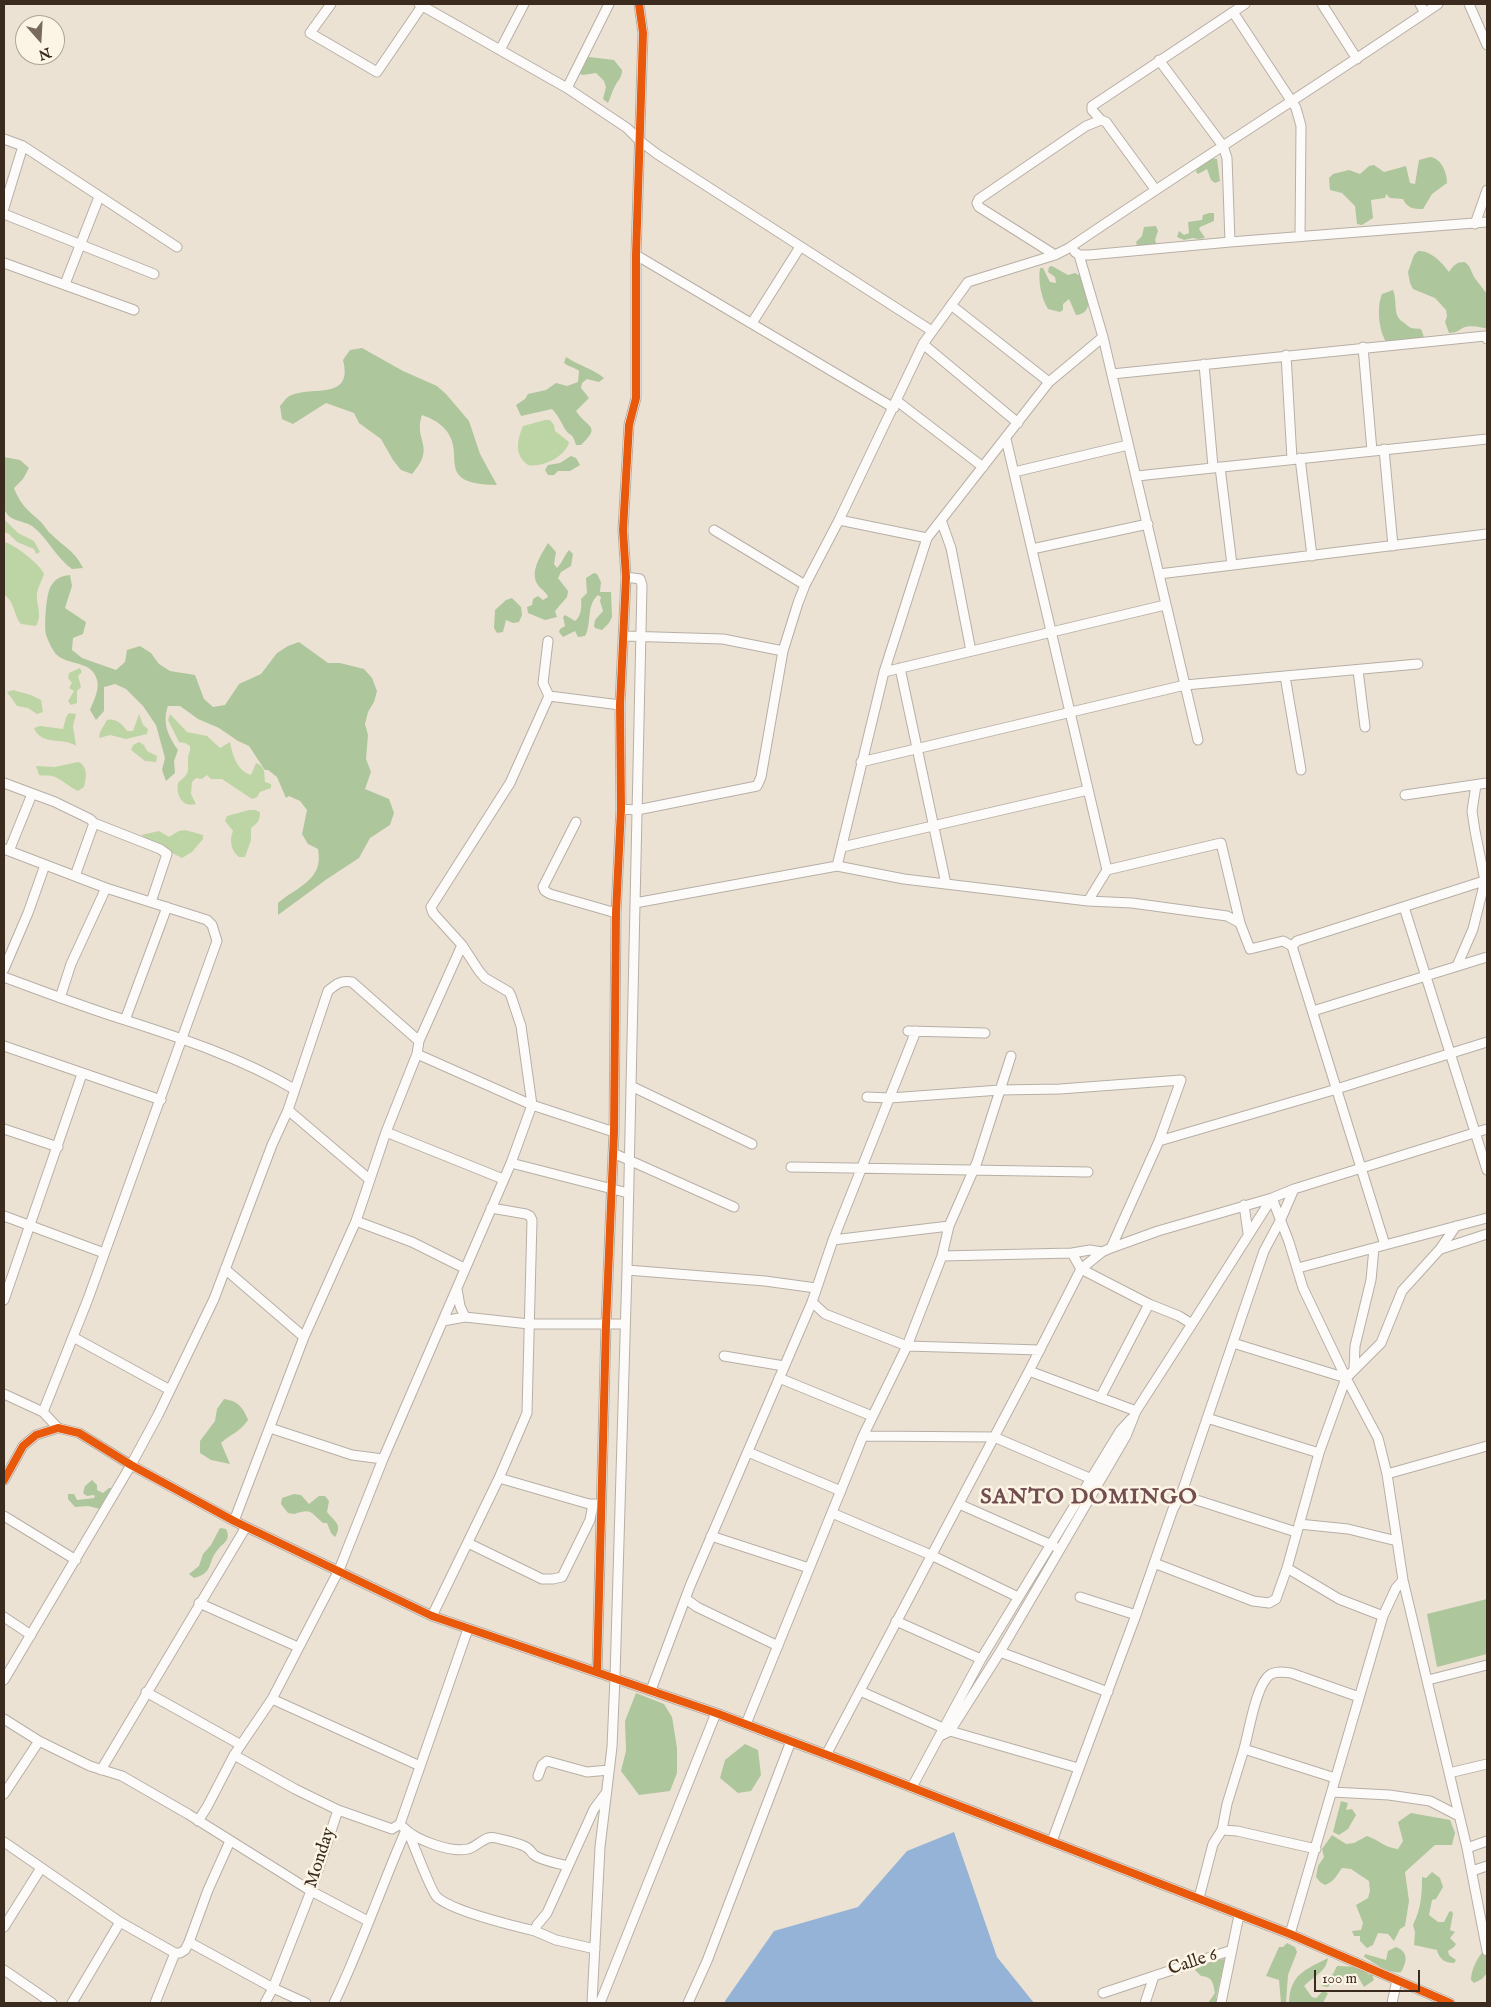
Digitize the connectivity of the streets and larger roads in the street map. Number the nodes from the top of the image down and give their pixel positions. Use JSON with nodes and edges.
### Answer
{"nodes":[{"id":1,"x":331,"y":4,"type":"edge"},
{"id":2,"x":524,"y":4,"type":"edge"},
{"id":3,"x":609,"y":4,"type":"edge"},
{"id":4,"x":639,"y":4,"type":"edge"},
{"id":5,"x":1245,"y":4,"type":"edge"},
{"id":6,"x":1322,"y":4,"type":"edge"},
{"id":7,"x":1420,"y":4,"type":"edge"},
{"id":8,"x":1438,"y":4,"type":"edge"},
{"id":9,"x":1469,"y":4,"type":"edge"},
{"id":10,"x":426,"y":6,"type":"edge"},
{"id":11,"x":1233,"y":12,"type":"junction"},
{"id":12,"x":1425,"y":13,"type":"junction"},
{"id":13,"x":1487,"y":45,"type":"edge"},
{"id":14,"x":500,"y":50,"type":"junction"},
{"id":15,"x":1357,"y":59,"type":"junction"},
{"id":16,"x":1159,"y":60,"type":"junction"},
{"id":17,"x":567,"y":88,"type":"junction"},
{"id":18,"x":1292,"y":101,"type":"junction"},
{"id":19,"x":1101,"y":120,"type":"junction"},
{"id":20,"x":4,"y":139,"type":"edge"},
{"id":21,"x":640,"y":141,"type":"junction"},
{"id":22,"x":23,"y":146,"type":"junction"},
{"id":23,"x":1223,"y":146,"type":"junction"},
{"id":24,"x":1155,"y":189,"type":"junction"},
{"id":25,"x":1487,"y":190,"type":"edge"},
{"id":26,"x":99,"y":197,"type":"junction"},
{"id":27,"x":4,"y":208,"type":"edge"},
{"id":28,"x":4,"y":214,"type":"edge"},
{"id":29,"x":1487,"y":222,"type":"edge"},
{"id":30,"x":1475,"y":224,"type":"junction"},
{"id":31,"x":1300,"y":236,"type":"junction"},
{"id":32,"x":1230,"y":242,"type":"junction"},
{"id":33,"x":80,"y":245,"type":"junction"},
{"id":34,"x":177,"y":247,"type":"dead end"},
{"id":35,"x":800,"y":247,"type":"junction"},
{"id":36,"x":1069,"y":248,"type":"junction"},
{"id":37,"x":636,"y":255,"type":"junction"},
{"id":38,"x":1055,"y":255,"type":"junction"},
{"id":39,"x":1079,"y":255,"type":"junction"},
{"id":40,"x":4,"y":263,"type":"edge"},
{"id":41,"x":154,"y":274,"type":"dead end"},
{"id":42,"x":65,"y":284,"type":"junction"},
{"id":43,"x":951,"y":305,"type":"junction"},
{"id":44,"x":134,"y":310,"type":"dead end"},
{"id":45,"x":752,"y":322,"type":"junction"},
{"id":46,"x":932,"y":332,"type":"junction"},
{"id":47,"x":1103,"y":337,"type":"junction"},
{"id":48,"x":1487,"y":339,"type":"edge"},
{"id":49,"x":923,"y":344,"type":"junction"},
{"id":50,"x":1363,"y":347,"type":"junction"},
{"id":51,"x":1286,"y":356,"type":"junction"},
{"id":52,"x":1204,"y":364,"type":"junction"},
{"id":53,"x":1112,"y":374,"type":"junction"},
{"id":54,"x":1049,"y":382,"type":"junction"},
{"id":55,"x":895,"y":404,"type":"junction"},
{"id":56,"x":1018,"y":423,"type":"junction"},
{"id":57,"x":1006,"y":439,"type":"junction"},
{"id":58,"x":1487,"y":439,"type":"edge"},
{"id":59,"x":1128,"y":445,"type":"junction"},
{"id":60,"x":1384,"y":449,"type":"junction"},
{"id":61,"x":1372,"y":451,"type":"junction"},
{"id":62,"x":1296,"y":459,"type":"junction"},
{"id":63,"x":983,"y":467,"type":"junction"},
{"id":64,"x":1217,"y":467,"type":"junction"},
{"id":65,"x":1014,"y":472,"type":"junction"},
{"id":66,"x":1137,"y":476,"type":"junction"},
{"id":67,"x":840,"y":520,"type":"junction"},
{"id":68,"x":941,"y":520,"type":"junction"},
{"id":69,"x":1148,"y":524,"type":"junction"},
{"id":70,"x":714,"y":530,"type":"dead end"},
{"id":71,"x":1487,"y":534,"type":"edge"},
{"id":72,"x":927,"y":538,"type":"junction"},
{"id":73,"x":1393,"y":546,"type":"junction"},
{"id":74,"x":1032,"y":548,"type":"junction"},
{"id":75,"x":1312,"y":556,"type":"junction"},
{"id":76,"x":1232,"y":565,"type":"junction"},
{"id":77,"x":1159,"y":574,"type":"junction"},
{"id":78,"x":626,"y":577,"type":"junction"},
{"id":79,"x":805,"y":585,"type":"junction"},
{"id":80,"x":1166,"y":605,"type":"junction"},
{"id":81,"x":624,"y":616,"type":"junction"},
{"id":82,"x":642,"y":618,"type":"junction"},
{"id":83,"x":1051,"y":632,"type":"junction"},
{"id":84,"x":624,"y":636,"type":"junction"},
{"id":85,"x":641,"y":637,"type":"junction"},
{"id":86,"x":548,"y":641,"type":"dead end"},
{"id":87,"x":783,"y":651,"type":"junction"},
{"id":88,"x":971,"y":651,"type":"junction"},
{"id":89,"x":1418,"y":664,"type":"dead end"},
{"id":90,"x":900,"y":668,"type":"junction"},
{"id":91,"x":1358,"y":670,"type":"junction"},
{"id":92,"x":884,"y":672,"type":"junction"},
{"id":93,"x":1285,"y":676,"type":"junction"},
{"id":94,"x":1185,"y":685,"type":"junction"},
{"id":95,"x":549,"y":696,"type":"junction"},
{"id":96,"x":620,"y":705,"type":"junction"},
{"id":97,"x":1070,"y":712,"type":"junction"},
{"id":98,"x":1365,"y":727,"type":"dead end"},
{"id":99,"x":1198,"y":740,"type":"dead end"},
{"id":100,"x":917,"y":748,"type":"junction"},
{"id":101,"x":861,"y":762,"type":"junction"},
{"id":102,"x":1302,"y":770,"type":"dead end"},
{"id":103,"x":1487,"y":782,"type":"edge"},
{"id":104,"x":4,"y":783,"type":"edge"},
{"id":105,"x":1476,"y":785,"type":"junction"},
{"id":106,"x":1088,"y":790,"type":"junction"},
{"id":107,"x":32,"y":794,"type":"junction"},
{"id":108,"x":1405,"y":795,"type":"dead end"},
{"id":109,"x":621,"y":809,"type":"junction"},
{"id":110,"x":637,"y":810,"type":"junction"},
{"id":111,"x":576,"y":822,"type":"dead end"},
{"id":112,"x":94,"y":823,"type":"junction"},
{"id":113,"x":934,"y":825,"type":"junction"},
{"id":114,"x":842,"y":847,"type":"junction"},
{"id":115,"x":6,"y":850,"type":"edge"},
{"id":116,"x":619,"y":862,"type":"junction"},
{"id":117,"x":635,"y":863,"type":"junction"},
{"id":118,"x":45,"y":865,"type":"junction"},
{"id":119,"x":837,"y":866,"type":"junction"},
{"id":120,"x":1107,"y":870,"type":"junction"},
{"id":121,"x":75,"y":876,"type":"junction"},
{"id":122,"x":1486,"y":881,"type":"edge"},
{"id":123,"x":946,"y":884,"type":"junction"},
{"id":124,"x":106,"y":888,"type":"junction"},
{"id":125,"x":1088,"y":901,"type":"junction"},
{"id":126,"x":151,"y":902,"type":"junction"},
{"id":127,"x":635,"y":903,"type":"junction"},
{"id":128,"x":167,"y":907,"type":"junction"},
{"id":129,"x":1404,"y":907,"type":"junction"},
{"id":130,"x":616,"y":912,"type":"junction"},
{"id":131,"x":1240,"y":923,"type":"junction"},
{"id":132,"x":462,"y":946,"type":"junction"},
{"id":133,"x":1292,"y":946,"type":"junction"},
{"id":134,"x":1487,"y":957,"type":"edge"},
{"id":135,"x":1456,"y":966,"type":"junction"},
{"id":136,"x":4,"y":969,"type":"edge"},
{"id":137,"x":1425,"y":976,"type":"junction"},
{"id":138,"x":4,"y":977,"type":"edge"},
{"id":139,"x":60,"y":998,"type":"junction"},
{"id":140,"x":1313,"y":1011,"type":"junction"},
{"id":141,"x":125,"y":1020,"type":"junction"},
{"id":142,"x":985,"y":1033,"type":"dead end"},
{"id":143,"x":183,"y":1038,"type":"junction"},
{"id":144,"x":419,"y":1041,"type":"junction"},
{"id":145,"x":1487,"y":1042,"type":"edge"},
{"id":146,"x":4,"y":1046,"type":"edge"},
{"id":147,"x":1450,"y":1053,"type":"junction"},
{"id":148,"x":417,"y":1054,"type":"junction"},
{"id":149,"x":1011,"y":1056,"type":"dead end"},
{"id":150,"x":82,"y":1074,"type":"junction"},
{"id":151,"x":631,"y":1086,"type":"junction"},
{"id":152,"x":294,"y":1089,"type":"junction"},
{"id":153,"x":1337,"y":1089,"type":"junction"},
{"id":154,"x":1000,"y":1090,"type":"junction"},
{"id":155,"x":867,"y":1097,"type":"dead end"},
{"id":156,"x":890,"y":1098,"type":"junction"},
{"id":157,"x":161,"y":1100,"type":"junction"},
{"id":158,"x":532,"y":1105,"type":"junction"},
{"id":159,"x":288,"y":1110,"type":"junction"},
{"id":160,"x":4,"y":1129,"type":"edge"},
{"id":161,"x":1487,"y":1129,"type":"edge"},
{"id":162,"x":386,"y":1132,"type":"junction"},
{"id":163,"x":614,"y":1132,"type":"junction"},
{"id":164,"x":1475,"y":1132,"type":"junction"},
{"id":165,"x":1159,"y":1141,"type":"junction"},
{"id":166,"x":752,"y":1144,"type":"dead end"},
{"id":167,"x":58,"y":1147,"type":"junction"},
{"id":168,"x":614,"y":1153,"type":"junction"},
{"id":169,"x":629,"y":1159,"type":"junction"},
{"id":170,"x":511,"y":1163,"type":"junction"},
{"id":171,"x":791,"y":1167,"type":"dead end"},
{"id":172,"x":863,"y":1168,"type":"junction"},
{"id":173,"x":1361,"y":1168,"type":"junction"},
{"id":174,"x":1487,"y":1170,"type":"edge"},
{"id":175,"x":972,"y":1171,"type":"junction"},
{"id":176,"x":1088,"y":1172,"type":"dead end"},
{"id":177,"x":369,"y":1179,"type":"junction"},
{"id":178,"x":503,"y":1179,"type":"junction"},
{"id":179,"x":612,"y":1189,"type":"junction"},
{"id":180,"x":1294,"y":1189,"type":"junction"},
{"id":181,"x":628,"y":1193,"type":"junction"},
{"id":182,"x":1272,"y":1198,"type":"junction"},
{"id":183,"x":1244,"y":1204,"type":"junction"},
{"id":184,"x":734,"y":1207,"type":"dead end"},
{"id":185,"x":491,"y":1208,"type":"junction"},
{"id":186,"x":4,"y":1216,"type":"edge"},
{"id":187,"x":1259,"y":1217,"type":"junction"},
{"id":188,"x":1487,"y":1218,"type":"edge"},
{"id":189,"x":1282,"y":1219,"type":"junction"},
{"id":190,"x":356,"y":1221,"type":"junction"},
{"id":191,"x":29,"y":1225,"type":"junction"},
{"id":192,"x":949,"y":1226,"type":"junction"},
{"id":193,"x":1456,"y":1226,"type":"junction"},
{"id":194,"x":1248,"y":1233,"type":"junction"},
{"id":195,"x":1486,"y":1233,"type":"edge"},
{"id":196,"x":833,"y":1240,"type":"junction"},
{"id":197,"x":1385,"y":1245,"type":"junction"},
{"id":198,"x":1111,"y":1248,"type":"junction"},
{"id":199,"x":1374,"y":1248,"type":"junction"},
{"id":200,"x":1440,"y":1249,"type":"junction"},
{"id":201,"x":1102,"y":1252,"type":"junction"},
{"id":202,"x":104,"y":1253,"type":"junction"},
{"id":203,"x":1072,"y":1253,"type":"junction"},
{"id":204,"x":942,"y":1256,"type":"junction"},
{"id":205,"x":464,"y":1268,"type":"junction"},
{"id":206,"x":1298,"y":1268,"type":"junction"},
{"id":207,"x":225,"y":1269,"type":"junction"},
{"id":208,"x":1081,"y":1269,"type":"junction"},
{"id":209,"x":627,"y":1270,"type":"junction"},
{"id":210,"x":816,"y":1288,"type":"junction"},
{"id":211,"x":457,"y":1289,"type":"junction"},
{"id":212,"x":4,"y":1300,"type":"edge"},
{"id":213,"x":812,"y":1302,"type":"junction"},
{"id":214,"x":1149,"y":1304,"type":"junction"},
{"id":215,"x":465,"y":1317,"type":"junction"},
{"id":216,"x":442,"y":1321,"type":"junction"},
{"id":217,"x":529,"y":1324,"type":"junction"},
{"id":218,"x":625,"y":1324,"type":"junction"},
{"id":219,"x":1192,"y":1324,"type":"junction"},
{"id":220,"x":606,"y":1325,"type":"junction"},
{"id":221,"x":73,"y":1337,"type":"junction"},
{"id":222,"x":304,"y":1337,"type":"junction"},
{"id":223,"x":1233,"y":1343,"type":"junction"},
{"id":224,"x":907,"y":1346,"type":"junction"},
{"id":225,"x":1040,"y":1350,"type":"junction"},
{"id":226,"x":724,"y":1356,"type":"dead end"},
{"id":227,"x":784,"y":1366,"type":"junction"},
{"id":228,"x":1354,"y":1369,"type":"junction"},
{"id":229,"x":1029,"y":1371,"type":"junction"},
{"id":230,"x":779,"y":1378,"type":"junction"},
{"id":231,"x":1346,"y":1378,"type":"junction"},
{"id":232,"x":170,"y":1390,"type":"junction"},
{"id":233,"x":4,"y":1394,"type":"edge"},
{"id":234,"x":1100,"y":1398,"type":"junction"},
{"id":235,"x":43,"y":1412,"type":"junction"},
{"id":236,"x":1135,"y":1414,"type":"junction"},
{"id":237,"x":872,"y":1416,"type":"junction"},
{"id":238,"x":1207,"y":1418,"type":"junction"},
{"id":239,"x":58,"y":1428,"type":"junction"},
{"id":240,"x":270,"y":1428,"type":"junction"},
{"id":241,"x":863,"y":1436,"type":"junction"},
{"id":242,"x":994,"y":1437,"type":"junction"},
{"id":243,"x":1487,"y":1446,"type":"edge"},
{"id":244,"x":748,"y":1452,"type":"junction"},
{"id":245,"x":1319,"y":1453,"type":"junction"},
{"id":246,"x":383,"y":1459,"type":"junction"},
{"id":247,"x":131,"y":1465,"type":"junction"},
{"id":248,"x":1387,"y":1474,"type":"junction"},
{"id":249,"x":499,"y":1478,"type":"junction"},
{"id":250,"x":1090,"y":1478,"type":"junction"},
{"id":251,"x":4,"y":1480,"type":"edge"},
{"id":252,"x":1099,"y":1482,"type":"junction"},
{"id":253,"x":841,"y":1491,"type":"junction"},
{"id":254,"x":1181,"y":1495,"type":"junction"},
{"id":255,"x":597,"y":1504,"type":"junction"},
{"id":256,"x":959,"y":1504,"type":"junction"},
{"id":257,"x":832,"y":1513,"type":"junction"},
{"id":258,"x":4,"y":1516,"type":"edge"},
{"id":259,"x":234,"y":1521,"type":"junction"},
{"id":260,"x":246,"y":1527,"type":"junction"},
{"id":261,"x":1297,"y":1528,"type":"junction"},
{"id":262,"x":712,"y":1536,"type":"junction"},
{"id":263,"x":1397,"y":1541,"type":"junction"},
{"id":264,"x":468,"y":1543,"type":"junction"},
{"id":265,"x":1050,"y":1544,"type":"junction"},
{"id":266,"x":1059,"y":1549,"type":"junction"},
{"id":267,"x":932,"y":1555,"type":"junction"},
{"id":268,"x":76,"y":1560,"type":"junction"},
{"id":269,"x":1154,"y":1563,"type":"junction"},
{"id":270,"x":809,"y":1568,"type":"junction"},
{"id":271,"x":1287,"y":1568,"type":"junction"},
{"id":272,"x":339,"y":1570,"type":"junction"},
{"id":273,"x":1403,"y":1580,"type":"junction"},
{"id":274,"x":1018,"y":1597,"type":"junction"},
{"id":275,"x":1080,"y":1597,"type":"dead end"},
{"id":276,"x":686,"y":1599,"type":"junction"},
{"id":277,"x":199,"y":1603,"type":"junction"},
{"id":278,"x":1136,"y":1615,"type":"junction"},
{"id":279,"x":432,"y":1616,"type":"junction"},
{"id":280,"x":1384,"y":1616,"type":"junction"},
{"id":281,"x":4,"y":1617,"type":"edge"},
{"id":282,"x":896,"y":1621,"type":"junction"},
{"id":283,"x":468,"y":1628,"type":"junction"},
{"id":284,"x":31,"y":1635,"type":"junction"},
{"id":285,"x":778,"y":1646,"type":"junction"},
{"id":286,"x":298,"y":1647,"type":"junction"},
{"id":287,"x":1000,"y":1652,"type":"junction"},
{"id":288,"x":981,"y":1659,"type":"junction"},
{"id":289,"x":1487,"y":1666,"type":"edge"},
{"id":290,"x":597,"y":1672,"type":"junction"},
{"id":291,"x":615,"y":1677,"type":"junction"},
{"id":292,"x":4,"y":1680,"type":"edge"},
{"id":293,"x":1428,"y":1680,"type":"junction"},
{"id":294,"x":651,"y":1690,"type":"junction"},
{"id":295,"x":860,"y":1690,"type":"junction"},
{"id":296,"x":146,"y":1692,"type":"junction"},
{"id":297,"x":1108,"y":1692,"type":"junction"},
{"id":298,"x":1359,"y":1697,"type":"junction"},
{"id":299,"x":272,"y":1699,"type":"junction"},
{"id":300,"x":716,"y":1713,"type":"junction"},
{"id":301,"x":4,"y":1719,"type":"edge"},
{"id":302,"x":746,"y":1724,"type":"junction"},
{"id":303,"x":947,"y":1729,"type":"junction"},
{"id":304,"x":39,"y":1741,"type":"junction"},
{"id":305,"x":791,"y":1741,"type":"junction"},
{"id":306,"x":240,"y":1746,"type":"junction"},
{"id":307,"x":1244,"y":1749,"type":"junction"},
{"id":308,"x":234,"y":1755,"type":"junction"},
{"id":309,"x":826,"y":1755,"type":"junction"},
{"id":310,"x":1487,"y":1764,"type":"edge"},
{"id":311,"x":420,"y":1766,"type":"junction"},
{"id":312,"x":1078,"y":1768,"type":"junction"},
{"id":313,"x":101,"y":1770,"type":"junction"},
{"id":314,"x":609,"y":1770,"type":"junction"},
{"id":315,"x":1449,"y":1773,"type":"junction"},
{"id":316,"x":538,"y":1776,"type":"dead end"},
{"id":317,"x":1335,"y":1778,"type":"junction"},
{"id":318,"x":912,"y":1788,"type":"junction"},
{"id":319,"x":606,"y":1792,"type":"junction"},
{"id":320,"x":1332,"y":1792,"type":"junction"},
{"id":321,"x":4,"y":1794,"type":"edge"},
{"id":322,"x":338,"y":1810,"type":"junction"},
{"id":323,"x":1459,"y":1816,"type":"junction"},
{"id":324,"x":198,"y":1820,"type":"junction"},
{"id":325,"x":405,"y":1829,"type":"junction"},
{"id":326,"x":1222,"y":1830,"type":"junction"},
{"id":327,"x":230,"y":1841,"type":"junction"},
{"id":328,"x":1052,"y":1841,"type":"junction"},
{"id":329,"x":1487,"y":1841,"type":"edge"},
{"id":330,"x":4,"y":1842,"type":"edge"},
{"id":331,"x":1467,"y":1848,"type":"junction"},
{"id":332,"x":1316,"y":1849,"type":"junction"},
{"id":333,"x":568,"y":1866,"type":"junction"},
{"id":334,"x":1487,"y":1866,"type":"edge"},
{"id":335,"x":41,"y":1868,"type":"junction"},
{"id":336,"x":1472,"y":1871,"type":"junction"},
{"id":337,"x":311,"y":1891,"type":"junction"},
{"id":338,"x":1199,"y":1898,"type":"junction"},
{"id":339,"x":1239,"y":1915,"type":"junction"},
{"id":340,"x":368,"y":1921,"type":"junction"},
{"id":341,"x":120,"y":1922,"type":"junction"},
{"id":342,"x":4,"y":1928,"type":"edge"},
{"id":343,"x":535,"y":1931,"type":"junction"},
{"id":344,"x":1290,"y":1934,"type":"junction"},
{"id":345,"x":190,"y":1942,"type":"junction"},
{"id":346,"x":595,"y":1949,"type":"junction"},
{"id":347,"x":1232,"y":1950,"type":"junction"},
{"id":348,"x":1487,"y":1951,"type":"edge"},
{"id":349,"x":175,"y":1953,"type":"junction"},
{"id":350,"x":4,"y":1970,"type":"edge"},
{"id":351,"x":1154,"y":1976,"type":"junction"},
{"id":352,"x":1398,"y":1980,"type":"junction"},
{"id":353,"x":273,"y":1988,"type":"junction"},
{"id":354,"x":1103,"y":1993,"type":"dead end"},
{"id":355,"x":52,"y":2003,"type":"edge"},
{"id":356,"x":72,"y":2003,"type":"edge"},
{"id":357,"x":155,"y":2003,"type":"edge"},
{"id":358,"x":265,"y":2003,"type":"edge"},
{"id":359,"x":306,"y":2003,"type":"edge"},
{"id":360,"x":334,"y":2003,"type":"edge"},
{"id":361,"x":592,"y":2003,"type":"edge"},
{"id":362,"x":600,"y":2003,"type":"edge"},
{"id":363,"x":688,"y":2003,"type":"edge"},
{"id":364,"x":1145,"y":2003,"type":"edge"},
{"id":365,"x":1221,"y":2003,"type":"edge"},
{"id":366,"x":1392,"y":2003,"type":"edge"},
{"id":367,"x":1450,"y":2003,"type":"edge"}],
"edges":[{"from":1,"to":10,"type":"street"},
{"from":2,"to":14,"type":"street"},
{"from":3,"to":17,"type":"street"},
{"from":4,"to":21,"type":"street"},
{"from":5,"to":11,"type":"street"},
{"from":6,"to":15,"type":"street"},
{"from":7,"to":12,"type":"street"},
{"from":8,"to":12,"type":"street"},
{"from":9,"to":13,"type":"street"},
{"from":10,"to":14,"type":"street"},
{"from":11,"to":16,"type":"street"},
{"from":11,"to":18,"type":"street"},
{"from":12,"to":15,"type":"street"},
{"from":14,"to":17,"type":"street"},
{"from":15,"to":18,"type":"street"},
{"from":16,"to":19,"type":"street"},
{"from":16,"to":23,"type":"street"},
{"from":17,"to":21,"type":"street"},
{"from":18,"to":23,"type":"street"},
{"from":18,"to":31,"type":"street"},
{"from":19,"to":24,"type":"street"},
{"from":19,"to":38,"type":"street"},
{"from":20,"to":22,"type":"street"},
{"from":21,"to":35,"type":"street"},
{"from":21,"to":37,"type":"street"},
{"from":22,"to":26,"type":"street"},
{"from":22,"to":27,"type":"street"},
{"from":23,"to":24,"type":"street"},
{"from":23,"to":32,"type":"street"},
{"from":24,"to":36,"type":"street"},
{"from":25,"to":30,"type":"street"},
{"from":26,"to":33,"type":"street"},
{"from":26,"to":34,"type":"street"},
{"from":28,"to":33,"type":"street"},
{"from":29,"to":30,"type":"street"},
{"from":30,"to":31,"type":"street"},
{"from":31,"to":32,"type":"street"},
{"from":32,"to":39,"type":"street"},
{"from":33,"to":41,"type":"street"},
{"from":33,"to":42,"type":"street"},
{"from":35,"to":45,"type":"street"},
{"from":35,"to":46,"type":"street"},
{"from":36,"to":38,"type":"street"},
{"from":36,"to":39,"type":"street"},
{"from":37,"to":45,"type":"street"},
{"from":37,"to":78,"type":"street"},
{"from":38,"to":43,"type":"street"},
{"from":39,"to":47,"type":"street"},
{"from":40,"to":42,"type":"street"},
{"from":42,"to":44,"type":"street"},
{"from":43,"to":46,"type":"street"},
{"from":43,"to":54,"type":"street"},
{"from":45,"to":55,"type":"street"},
{"from":46,"to":49,"type":"street"},
{"from":47,"to":53,"type":"street"},
{"from":47,"to":54,"type":"street"},
{"from":48,"to":50,"type":"street"},
{"from":49,"to":55,"type":"street"},
{"from":49,"to":56,"type":"street"},
{"from":50,"to":51,"type":"street"},
{"from":50,"to":61,"type":"street"},
{"from":51,"to":52,"type":"street"},
{"from":51,"to":62,"type":"street"},
{"from":52,"to":53,"type":"street"},
{"from":52,"to":64,"type":"street"},
{"from":53,"to":59,"type":"street"},
{"from":54,"to":56,"type":"street"},
{"from":55,"to":63,"type":"street"},
{"from":55,"to":67,"type":"street"},
{"from":56,"to":57,"type":"street"},
{"from":57,"to":63,"type":"street"},
{"from":57,"to":65,"type":"street"},
{"from":58,"to":60,"type":"street"},
{"from":59,"to":65,"type":"street"},
{"from":59,"to":66,"type":"street"},
{"from":60,"to":61,"type":"street"},
{"from":60,"to":73,"type":"street"},
{"from":61,"to":62,"type":"street"},
{"from":62,"to":64,"type":"street"},
{"from":62,"to":75,"type":"street"},
{"from":63,"to":68,"type":"street"},
{"from":64,"to":66,"type":"street"},
{"from":64,"to":76,"type":"street"},
{"from":65,"to":74,"type":"street"},
{"from":66,"to":69,"type":"street"},
{"from":67,"to":72,"type":"street"},
{"from":67,"to":79,"type":"street"},
{"from":68,"to":72,"type":"street"},
{"from":68,"to":88,"type":"street"},
{"from":69,"to":74,"type":"street"},
{"from":69,"to":77,"type":"street"},
{"from":70,"to":79,"type":"street"},
{"from":71,"to":73,"type":"street"},
{"from":72,"to":92,"type":"street"},
{"from":73,"to":75,"type":"street"},
{"from":74,"to":83,"type":"street"},
{"from":75,"to":76,"type":"street"},
{"from":76,"to":77,"type":"street"},
{"from":77,"to":80,"type":"street"},
{"from":78,"to":81,"type":"street"},
{"from":78,"to":82,"type":"street"},
{"from":79,"to":87,"type":"street"},
{"from":80,"to":83,"type":"street"},
{"from":80,"to":94,"type":"street"},
{"from":81,"to":82,"type":"street"},
{"from":81,"to":84,"type":"street"},
{"from":82,"to":85,"type":"street"},
{"from":83,"to":88,"type":"street"},
{"from":83,"to":97,"type":"street"},
{"from":84,"to":85,"type":"street"},
{"from":84,"to":96,"type":"street"},
{"from":85,"to":87,"type":"street"},
{"from":85,"to":110,"type":"street"},
{"from":86,"to":95,"type":"street"},
{"from":87,"to":110,"type":"street"},
{"from":88,"to":90,"type":"street"},
{"from":89,"to":91,"type":"street"},
{"from":90,"to":92,"type":"street"},
{"from":90,"to":100,"type":"street"},
{"from":91,"to":93,"type":"street"},
{"from":91,"to":98,"type":"street"},
{"from":92,"to":101,"type":"street"},
{"from":93,"to":94,"type":"street"},
{"from":93,"to":102,"type":"street"},
{"from":94,"to":97,"type":"street"},
{"from":94,"to":99,"type":"street"},
{"from":95,"to":96,"type":"street"},
{"from":95,"to":132,"type":"street"},
{"from":96,"to":109,"type":"street"},
{"from":97,"to":100,"type":"street"},
{"from":97,"to":106,"type":"street"},
{"from":100,"to":101,"type":"street"},
{"from":100,"to":113,"type":"street"},
{"from":101,"to":114,"type":"street"},
{"from":103,"to":105,"type":"street"},
{"from":104,"to":107,"type":"street"},
{"from":105,"to":108,"type":"street"},
{"from":105,"to":122,"type":"street"},
{"from":106,"to":113,"type":"street"},
{"from":106,"to":120,"type":"street"},
{"from":107,"to":112,"type":"street"},
{"from":107,"to":115,"type":"street"},
{"from":109,"to":110,"type":"street"},
{"from":109,"to":116,"type":"street"},
{"from":110,"to":117,"type":"street"},
{"from":111,"to":130,"type":"street"},
{"from":112,"to":121,"type":"street"},
{"from":112,"to":126,"type":"street"},
{"from":113,"to":114,"type":"street"},
{"from":113,"to":123,"type":"street"},
{"from":114,"to":119,"type":"street"},
{"from":115,"to":118,"type":"street"},
{"from":116,"to":117,"type":"street"},
{"from":116,"to":130,"type":"street"},
{"from":117,"to":127,"type":"street"},
{"from":118,"to":121,"type":"street"},
{"from":118,"to":136,"type":"street"},
{"from":119,"to":123,"type":"street"},
{"from":119,"to":127,"type":"street"},
{"from":120,"to":125,"type":"street"},
{"from":120,"to":131,"type":"street"},
{"from":121,"to":124,"type":"street"},
{"from":122,"to":129,"type":"street"},
{"from":122,"to":135,"type":"street"},
{"from":123,"to":125,"type":"street"},
{"from":124,"to":126,"type":"street"},
{"from":124,"to":139,"type":"street"},
{"from":125,"to":131,"type":"street"},
{"from":126,"to":128,"type":"street"},
{"from":127,"to":151,"type":"street"},
{"from":128,"to":141,"type":"street"},
{"from":128,"to":143,"type":"street"},
{"from":129,"to":133,"type":"street"},
{"from":129,"to":137,"type":"street"},
{"from":130,"to":163,"type":"street"},
{"from":131,"to":133,"type":"street"},
{"from":132,"to":144,"type":"street"},
{"from":132,"to":158,"type":"street"},
{"from":133,"to":140,"type":"street"},
{"from":134,"to":135,"type":"street"},
{"from":135,"to":137,"type":"street"},
{"from":137,"to":140,"type":"street"},
{"from":137,"to":147,"type":"street"},
{"from":138,"to":139,"type":"street"},
{"from":139,"to":141,"type":"street"},
{"from":140,"to":153,"type":"street"},
{"from":141,"to":143,"type":"street"},
{"from":142,"to":156,"type":"street"},
{"from":143,"to":152,"type":"street"},
{"from":143,"to":157,"type":"street"},
{"from":144,"to":148,"type":"street"},
{"from":144,"to":152,"type":"street"},
{"from":145,"to":147,"type":"street"},
{"from":146,"to":150,"type":"street"},
{"from":147,"to":153,"type":"street"},
{"from":147,"to":164,"type":"street"},
{"from":148,"to":158,"type":"street"},
{"from":148,"to":162,"type":"street"},
{"from":149,"to":154,"type":"street"},
{"from":150,"to":157,"type":"street"},
{"from":150,"to":167,"type":"street"},
{"from":151,"to":166,"type":"street"},
{"from":151,"to":169,"type":"street"},
{"from":152,"to":159,"type":"street"},
{"from":153,"to":165,"type":"street"},
{"from":153,"to":173,"type":"street"},
{"from":154,"to":156,"type":"street"},
{"from":154,"to":165,"type":"street"},
{"from":154,"to":175,"type":"street"},
{"from":155,"to":156,"type":"street"},
{"from":156,"to":172,"type":"street"},
{"from":157,"to":202,"type":"street"},
{"from":158,"to":163,"type":"street"},
{"from":158,"to":170,"type":"street"},
{"from":159,"to":177,"type":"street"},
{"from":159,"to":207,"type":"street"},
{"from":160,"to":167,"type":"street"},
{"from":161,"to":164,"type":"street"},
{"from":162,"to":177,"type":"street"},
{"from":162,"to":178,"type":"street"},
{"from":163,"to":168,"type":"street"},
{"from":164,"to":173,"type":"street"},
{"from":164,"to":174,"type":"street"},
{"from":165,"to":198,"type":"street"},
{"from":167,"to":191,"type":"street"},
{"from":168,"to":169,"type":"street"},
{"from":168,"to":179,"type":"street"},
{"from":169,"to":181,"type":"street"},
{"from":169,"to":184,"type":"street"},
{"from":170,"to":178,"type":"street"},
{"from":170,"to":179,"type":"street"},
{"from":171,"to":172,"type":"street"},
{"from":172,"to":175,"type":"street"},
{"from":172,"to":196,"type":"street"},
{"from":173,"to":180,"type":"street"},
{"from":173,"to":197,"type":"street"},
{"from":175,"to":176,"type":"street"},
{"from":175,"to":192,"type":"street"},
{"from":177,"to":190,"type":"street"},
{"from":178,"to":185,"type":"street"},
{"from":179,"to":181,"type":"street"},
{"from":179,"to":220,"type":"street"},
{"from":180,"to":182,"type":"street"},
{"from":180,"to":189,"type":"street"},
{"from":181,"to":209,"type":"street"},
{"from":182,"to":183,"type":"street"},
{"from":182,"to":187,"type":"street"},
{"from":182,"to":189,"type":"street"},
{"from":183,"to":194,"type":"street"},
{"from":183,"to":198,"type":"street"},
{"from":185,"to":205,"type":"street"},
{"from":185,"to":217,"type":"street"},
{"from":186,"to":191,"type":"street"},
{"from":187,"to":189,"type":"street"},
{"from":187,"to":194,"type":"street"},
{"from":188,"to":193,"type":"street"},
{"from":189,"to":206,"type":"street"},
{"from":189,"to":223,"type":"street"},
{"from":190,"to":205,"type":"street"},
{"from":190,"to":222,"type":"street"},
{"from":191,"to":202,"type":"street"},
{"from":191,"to":212,"type":"street"},
{"from":192,"to":196,"type":"street"},
{"from":192,"to":204,"type":"street"},
{"from":193,"to":197,"type":"street"},
{"from":193,"to":200,"type":"street"},
{"from":194,"to":219,"type":"street"},
{"from":195,"to":200,"type":"street"},
{"from":196,"to":210,"type":"street"},
{"from":197,"to":199,"type":"street"},
{"from":198,"to":201,"type":"street"},
{"from":199,"to":206,"type":"street"},
{"from":199,"to":228,"type":"street"},
{"from":200,"to":228,"type":"street"},
{"from":201,"to":203,"type":"street"},
{"from":201,"to":208,"type":"street"},
{"from":202,"to":221,"type":"street"},
{"from":203,"to":204,"type":"street"},
{"from":203,"to":208,"type":"street"},
{"from":204,"to":224,"type":"street"},
{"from":205,"to":211,"type":"street"},
{"from":206,"to":231,"type":"street"},
{"from":207,"to":222,"type":"street"},
{"from":207,"to":232,"type":"street"},
{"from":208,"to":214,"type":"street"},
{"from":208,"to":225,"type":"street"},
{"from":209,"to":210,"type":"street"},
{"from":209,"to":218,"type":"street"},
{"from":210,"to":213,"type":"street"},
{"from":211,"to":215,"type":"street"},
{"from":211,"to":216,"type":"street"},
{"from":213,"to":224,"type":"street"},
{"from":213,"to":227,"type":"street"},
{"from":214,"to":219,"type":"street"},
{"from":214,"to":234,"type":"street"},
{"from":215,"to":216,"type":"street"},
{"from":215,"to":217,"type":"street"},
{"from":216,"to":246,"type":"street"},
{"from":217,"to":220,"type":"street"},
{"from":217,"to":249,"type":"street"},
{"from":218,"to":220,"type":"street"},
{"from":218,"to":291,"type":"street"},
{"from":219,"to":236,"type":"street"},
{"from":220,"to":255,"type":"street"},
{"from":221,"to":232,"type":"street"},
{"from":221,"to":235,"type":"street"},
{"from":222,"to":240,"type":"street"},
{"from":223,"to":231,"type":"street"},
{"from":223,"to":238,"type":"street"},
{"from":224,"to":225,"type":"street"},
{"from":224,"to":237,"type":"street"},
{"from":225,"to":229,"type":"street"},
{"from":226,"to":227,"type":"street"},
{"from":227,"to":230,"type":"street"},
{"from":228,"to":231,"type":"street"},
{"from":229,"to":234,"type":"street"},
{"from":229,"to":242,"type":"street"},
{"from":230,"to":237,"type":"street"},
{"from":230,"to":244,"type":"street"},
{"from":231,"to":245,"type":"street"},
{"from":231,"to":248,"type":"street"},
{"from":232,"to":247,"type":"street"},
{"from":233,"to":235,"type":"street"},
{"from":234,"to":236,"type":"street"},
{"from":235,"to":239,"type":"street"},
{"from":236,"to":250,"type":"street"},
{"from":236,"to":252,"type":"street"},
{"from":237,"to":241,"type":"street"},
{"from":238,"to":245,"type":"street"},
{"from":238,"to":254,"type":"street"},
{"from":239,"to":247,"type":"street"},
{"from":239,"to":251,"type":"street"},
{"from":240,"to":246,"type":"street"},
{"from":240,"to":259,"type":"street"},
{"from":241,"to":242,"type":"street"},
{"from":241,"to":253,"type":"street"},
{"from":242,"to":250,"type":"street"},
{"from":242,"to":256,"type":"street"},
{"from":243,"to":248,"type":"street"},
{"from":244,"to":253,"type":"street"},
{"from":244,"to":262,"type":"street"},
{"from":245,"to":261,"type":"street"},
{"from":246,"to":272,"type":"street"},
{"from":247,"to":259,"type":"street"},
{"from":247,"to":268,"type":"street"},
{"from":248,"to":263,"type":"street"},
{"from":249,"to":255,"type":"street"},
{"from":249,"to":264,"type":"street"},
{"from":250,"to":252,"type":"street"},
{"from":250,"to":265,"type":"street"},
{"from":252,"to":266,"type":"street"},
{"from":253,"to":257,"type":"street"},
{"from":254,"to":261,"type":"street"},
{"from":254,"to":269,"type":"street"},
{"from":255,"to":264,"type":"street"},
{"from":255,"to":290,"type":"street"},
{"from":256,"to":265,"type":"street"},
{"from":256,"to":267,"type":"street"},
{"from":257,"to":267,"type":"street"},
{"from":257,"to":270,"type":"street"},
{"from":258,"to":268,"type":"street"},
{"from":259,"to":260,"type":"street"},
{"from":260,"to":272,"type":"street"},
{"from":260,"to":277,"type":"street"},
{"from":261,"to":263,"type":"street"},
{"from":261,"to":271,"type":"street"},
{"from":262,"to":270,"type":"street"},
{"from":262,"to":276,"type":"street"},
{"from":263,"to":273,"type":"street"},
{"from":264,"to":279,"type":"street"},
{"from":265,"to":266,"type":"street"},
{"from":265,"to":274,"type":"street"},
{"from":266,"to":287,"type":"street"},
{"from":267,"to":274,"type":"street"},
{"from":267,"to":282,"type":"street"},
{"from":268,"to":284,"type":"street"},
{"from":269,"to":271,"type":"street"},
{"from":269,"to":278,"type":"street"},
{"from":270,"to":285,"type":"street"},
{"from":271,"to":280,"type":"street"},
{"from":272,"to":279,"type":"street"},
{"from":272,"to":286,"type":"street"},
{"from":273,"to":280,"type":"street"},
{"from":273,"to":293,"type":"street"},
{"from":274,"to":288,"type":"street"},
{"from":275,"to":278,"type":"street"},
{"from":276,"to":285,"type":"street"},
{"from":276,"to":294,"type":"street"},
{"from":277,"to":286,"type":"street"},
{"from":277,"to":296,"type":"street"},
{"from":278,"to":297,"type":"street"},
{"from":279,"to":283,"type":"street"},
{"from":280,"to":298,"type":"street"},
{"from":281,"to":284,"type":"street"},
{"from":282,"to":288,"type":"street"},
{"from":282,"to":295,"type":"street"},
{"from":283,"to":290,"type":"street"},
{"from":283,"to":311,"type":"street"},
{"from":284,"to":292,"type":"street"},
{"from":285,"to":302,"type":"street"},
{"from":286,"to":299,"type":"street"},
{"from":287,"to":297,"type":"street"},
{"from":287,"to":303,"type":"street"},
{"from":288,"to":303,"type":"street"},
{"from":289,"to":293,"type":"street"},
{"from":290,"to":291,"type":"street"},
{"from":291,"to":294,"type":"street"},
{"from":291,"to":314,"type":"street"},
{"from":293,"to":315,"type":"street"},
{"from":294,"to":300,"type":"street"},
{"from":295,"to":303,"type":"street"},
{"from":295,"to":309,"type":"street"},
{"from":296,"to":306,"type":"street"},
{"from":296,"to":313,"type":"street"},
{"from":297,"to":312,"type":"street"},
{"from":298,"to":307,"type":"street"},
{"from":298,"to":317,"type":"street"},
{"from":299,"to":306,"type":"street"},
{"from":299,"to":311,"type":"street"},
{"from":300,"to":302,"type":"street"},
{"from":300,"to":362,"type":"street"},
{"from":301,"to":304,"type":"street"},
{"from":302,"to":305,"type":"street"},
{"from":303,"to":312,"type":"street"},
{"from":303,"to":318,"type":"street"},
{"from":304,"to":313,"type":"street"},
{"from":304,"to":321,"type":"street"},
{"from":305,"to":309,"type":"street"},
{"from":305,"to":363,"type":"street"},
{"from":306,"to":308,"type":"street"},
{"from":307,"to":317,"type":"street"},
{"from":307,"to":326,"type":"street"},
{"from":308,"to":322,"type":"street"},
{"from":308,"to":324,"type":"street"},
{"from":309,"to":318,"type":"street"},
{"from":310,"to":315,"type":"street"},
{"from":311,"to":325,"type":"street"},
{"from":312,"to":328,"type":"street"},
{"from":313,"to":324,"type":"street"},
{"from":314,"to":316,"type":"street"},
{"from":314,"to":319,"type":"street"},
{"from":315,"to":323,"type":"street"},
{"from":317,"to":320,"type":"street"},
{"from":318,"to":328,"type":"street"},
{"from":319,"to":333,"type":"street"},
{"from":319,"to":346,"type":"street"},
{"from":320,"to":323,"type":"street"},
{"from":320,"to":332,"type":"street"},
{"from":322,"to":325,"type":"street","name":"Monday"},
{"from":322,"to":337,"type":"street","name":"Monday"},
{"from":323,"to":331,"type":"street"},
{"from":324,"to":327,"type":"street"},
{"from":325,"to":333,"type":"street"},
{"from":325,"to":340,"type":"street"},
{"from":325,"to":343,"type":"street"},
{"from":326,"to":332,"type":"street"},
{"from":326,"to":338,"type":"street"},
{"from":327,"to":337,"type":"street"},
{"from":327,"to":345,"type":"street"},
{"from":328,"to":338,"type":"street"},
{"from":329,"to":331,"type":"street"},
{"from":330,"to":335,"type":"street"},
{"from":331,"to":336,"type":"street"},
{"from":332,"to":344,"type":"street"},
{"from":333,"to":343,"type":"street"},
{"from":334,"to":336,"type":"street"},
{"from":335,"to":341,"type":"street"},
{"from":335,"to":342,"type":"street"},
{"from":336,"to":348,"type":"street"},
{"from":337,"to":340,"type":"street"},
{"from":337,"to":353,"type":"street","name":"Monday"},
{"from":338,"to":339,"type":"street"},
{"from":339,"to":344,"type":"street"},
{"from":339,"to":347,"type":"street"},
{"from":340,"to":360,"type":"street"},
{"from":341,"to":349,"type":"street"},
{"from":341,"to":356,"type":"street"},
{"from":343,"to":346,"type":"street"},
{"from":344,"to":352,"type":"street"},
{"from":345,"to":349,"type":"street"},
{"from":345,"to":353,"type":"street"},
{"from":346,"to":361,"type":"street"},
{"from":347,"to":351,"type":"street","name":"Calle 6"},
{"from":347,"to":365,"type":"street"},
{"from":349,"to":357,"type":"street"},
{"from":350,"to":355,"type":"street"},
{"from":351,"to":354,"type":"street"},
{"from":351,"to":364,"type":"street","name":"Calle 6"},
{"from":352,"to":366,"type":"street"},
{"from":352,"to":367,"type":"street"},
{"from":353,"to":358,"type":"street","name":"Monday"},
{"from":353,"to":359,"type":"street"}]}
